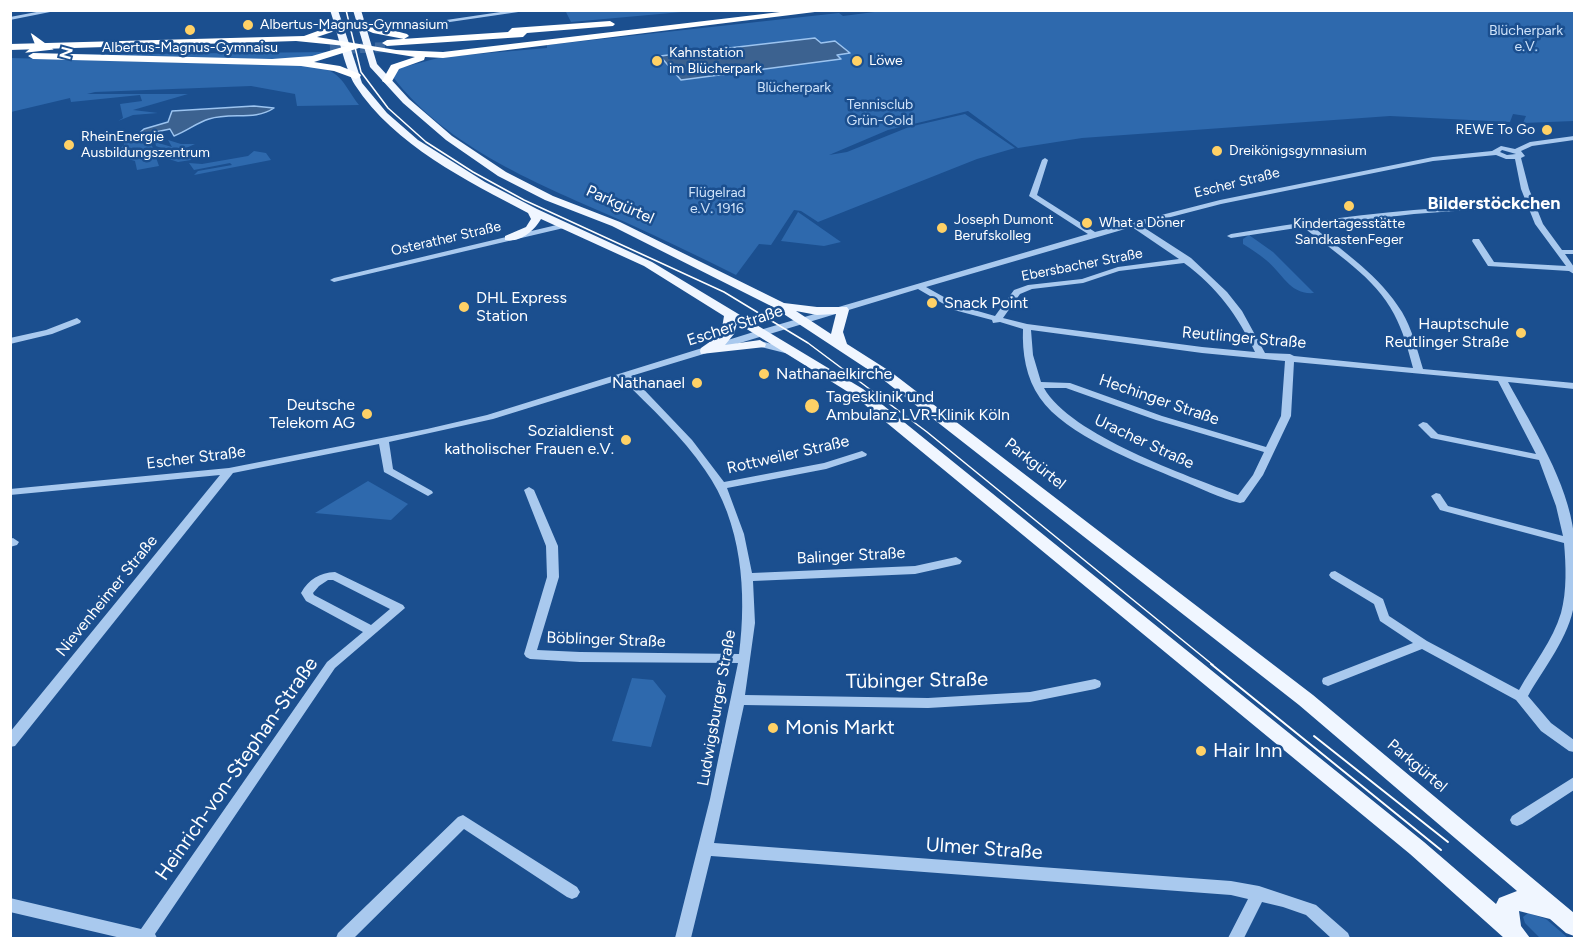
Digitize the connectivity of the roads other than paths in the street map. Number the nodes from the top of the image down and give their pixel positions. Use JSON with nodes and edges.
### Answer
{"nodes":[{"id":1,"x":58,"y":10,"type":"edge"},
{"id":2,"x":334,"y":10,"type":"edge"},
{"id":3,"x":357,"y":10,"type":"edge"},
{"id":4,"x":469,"y":10,"type":"edge"},
{"id":5,"x":530,"y":10,"type":"edge"},
{"id":6,"x":774,"y":10,"type":"edge"},
{"id":7,"x":827,"y":10,"type":"edge"},
{"id":8,"x":476,"y":17,"type":"junction"},
{"id":9,"x":10,"y":19,"type":"edge"},
{"id":10,"x":742,"y":19,"type":"junction"},
{"id":11,"x":339,"y":22,"type":"junction"},
{"id":12,"x":641,"y":23,"type":"junction"},
{"id":13,"x":362,"y":25,"type":"junction"},
{"id":14,"x":395,"y":28,"type":"dead end"},
{"id":15,"x":430,"y":36,"type":"junction"},
{"id":16,"x":296,"y":38,"type":"junction"},
{"id":17,"x":364,"y":45,"type":"junction"},
{"id":18,"x":345,"y":46,"type":"junction"},
{"id":19,"x":10,"y":47,"type":"edge"},
{"id":20,"x":10,"y":55,"type":"edge"},
{"id":21,"x":443,"y":55,"type":"junction"},
{"id":22,"x":273,"y":62,"type":"junction"},
{"id":23,"x":356,"y":76,"type":"junction"},
{"id":24,"x":387,"y":81,"type":"junction"},
{"id":25,"x":438,"y":129,"type":"junction"},
{"id":26,"x":1575,"y":138,"type":"edge"},
{"id":27,"x":415,"y":142,"type":"junction"},
{"id":28,"x":463,"y":147,"type":"junction"},
{"id":29,"x":1517,"y":154,"type":"junction"},
{"id":30,"x":1045,"y":160,"type":"dead end"},
{"id":31,"x":1531,"y":207,"type":"junction"},
{"id":32,"x":578,"y":209,"type":"junction"},
{"id":33,"x":533,"y":211,"type":"junction"},
{"id":34,"x":616,"y":224,"type":"junction"},
{"id":35,"x":1305,"y":224,"type":"junction"},
{"id":36,"x":565,"y":225,"type":"junction"},
{"id":37,"x":1134,"y":225,"type":"junction"},
{"id":38,"x":1094,"y":235,"type":"junction"},
{"id":39,"x":1231,"y":236,"type":"dead end"},
{"id":40,"x":509,"y":238,"type":"junction"},
{"id":41,"x":1476,"y":241,"type":"dead end"},
{"id":42,"x":1558,"y":252,"type":"junction"},
{"id":43,"x":1575,"y":252,"type":"edge"},
{"id":44,"x":1188,"y":260,"type":"junction"},
{"id":45,"x":1573,"y":271,"type":"edge"},
{"id":46,"x":334,"y":280,"type":"dead end"},
{"id":47,"x":920,"y":287,"type":"junction"},
{"id":48,"x":777,"y":304,"type":"junction"},
{"id":49,"x":843,"y":310,"type":"junction"},
{"id":50,"x":730,"y":313,"type":"junction"},
{"id":51,"x":804,"y":320,"type":"junction"},
{"id":52,"x":77,"y":321,"type":"dead end"},
{"id":53,"x":996,"y":321,"type":"junction"},
{"id":54,"x":1027,"y":327,"type":"junction"},
{"id":55,"x":761,"y":338,"type":"junction"},
{"id":56,"x":10,"y":341,"type":"edge"},
{"id":57,"x":841,"y":344,"type":"junction"},
{"id":58,"x":706,"y":351,"type":"junction"},
{"id":59,"x":1261,"y":355,"type":"junction"},
{"id":60,"x":1290,"y":357,"type":"junction"},
{"id":61,"x":1418,"y":369,"type":"junction"},
{"id":62,"x":625,"y":376,"type":"junction"},
{"id":63,"x":1501,"y":379,"type":"junction"},
{"id":64,"x":1037,"y":385,"type":"junction"},
{"id":65,"x":1575,"y":386,"type":"edge"},
{"id":66,"x":1423,"y":425,"type":"dead end"},
{"id":67,"x":384,"y":442,"type":"junction"},
{"id":68,"x":1270,"y":451,"type":"junction"},
{"id":69,"x":862,"y":454,"type":"dead end"},
{"id":70,"x":1542,"y":458,"type":"junction"},
{"id":71,"x":229,"y":471,"type":"junction"},
{"id":72,"x":721,"y":486,"type":"junction"},
{"id":73,"x":529,"y":490,"type":"dead end"},
{"id":74,"x":10,"y":492,"type":"edge"},
{"id":75,"x":428,"y":493,"type":"dead end"},
{"id":76,"x":1436,"y":496,"type":"dead end"},
{"id":77,"x":1572,"y":542,"type":"junction"},
{"id":78,"x":956,"y":561,"type":"dead end"},
{"id":79,"x":1335,"y":575,"type":"dead end"},
{"id":80,"x":747,"y":577,"type":"junction"},
{"id":81,"x":1570,"y":621,"type":"edge"},
{"id":82,"x":370,"y":630,"type":"junction"},
{"id":83,"x":1423,"y":644,"type":"junction"},
{"id":84,"x":744,"y":659,"type":"junction"},
{"id":85,"x":1328,"y":681,"type":"dead end"},
{"id":86,"x":1095,"y":684,"type":"dead end"},
{"id":87,"x":1521,"y":697,"type":"junction"},
{"id":88,"x":739,"y":700,"type":"junction"},
{"id":89,"x":10,"y":742,"type":"edge"},
{"id":90,"x":1575,"y":747,"type":"edge"},
{"id":91,"x":1575,"y":783,"type":"edge"},
{"id":92,"x":1517,"y":820,"type":"dead end"},
{"id":93,"x":706,"y":849,"type":"junction"},
{"id":94,"x":572,"y":892,"type":"dead end"},
{"id":95,"x":1259,"y":893,"type":"junction"},
{"id":96,"x":10,"y":905,"type":"edge"},
{"id":97,"x":1567,"y":919,"type":"edge"},
{"id":98,"x":1515,"y":935,"type":"edge"},
{"id":99,"x":147,"y":938,"type":"edge"},
{"id":100,"x":344,"y":939,"type":"edge"},
{"id":101,"x":683,"y":939,"type":"edge"},
{"id":102,"x":1236,"y":939,"type":"edge"},
{"id":103,"x":1342,"y":939,"type":"edge"}],
"edges":[{"from":1,"to":9,"type":"street"},
{"from":2,"to":11,"type":"main road","name":"Parkgürtel"},
{"from":3,"to":13,"type":"main road","name":"Parkgürtel"},
{"from":4,"to":8,"type":"street"},
{"from":5,"to":8,"type":"street"},
{"from":6,"to":12,"type":"highway"},
{"from":7,"to":10,"type":"highway"},
{"from":8,"to":14,"type":"street"},
{"from":10,"to":12,"type":"highway"},
{"from":10,"to":21,"type":"highway"},
{"from":11,"to":16,"type":"highway"},
{"from":11,"to":18,"type":"main road","name":"Parkgürtel"},
{"from":12,"to":15,"type":"highway"},
{"from":13,"to":15,"type":"highway"},
{"from":13,"to":17,"type":"main road","name":"Parkgürtel"},
{"from":15,"to":17,"type":"highway"},
{"from":16,"to":18,"type":"highway"},
{"from":16,"to":19,"type":"highway"},
{"from":17,"to":18,"type":"highway"},
{"from":17,"to":21,"type":"highway"},
{"from":17,"to":24,"type":"main road","name":"Parkgürtel"},
{"from":18,"to":22,"type":"highway"},
{"from":18,"to":23,"type":"main road","name":"Parkgürtel"},
{"from":19,"to":20,"type":"highway"},
{"from":20,"to":22,"type":"highway"},
{"from":21,"to":24,"type":"highway"},
{"from":22,"to":23,"type":"highway"},
{"from":23,"to":27,"type":"main road","name":"Parkgürtel"},
{"from":24,"to":25,"type":"main road","name":"Parkgürtel"},
{"from":25,"to":27,"type":"main road"},
{"from":25,"to":28,"type":"main road","name":"Parkgürtel"},
{"from":26,"to":29,"type":"street"},
{"from":27,"to":28,"type":"main road"},
{"from":27,"to":33,"type":"main road","name":"Parkgürtel"},
{"from":28,"to":32,"type":"main road","name":"Parkgürtel"},
{"from":29,"to":31,"type":"street"},
{"from":29,"to":37,"type":"street","name":"Escher Straße"},
{"from":30,"to":38,"type":"street"},
{"from":31,"to":35,"type":"street"},
{"from":31,"to":42,"type":"street"},
{"from":32,"to":34,"type":"main road","name":"Parkgürtel"},
{"from":32,"to":36,"type":"main road"},
{"from":33,"to":36,"type":"main road","name":"Parkgürtel"},
{"from":33,"to":40,"type":"main road"},
{"from":34,"to":36,"type":"main road"},
{"from":34,"to":48,"type":"main road","name":"Parkgürtel"},
{"from":35,"to":39,"type":"street"},
{"from":35,"to":61,"type":"street"},
{"from":36,"to":40,"type":"street","name":"Osterather Straße"},
{"from":36,"to":50,"type":"main road","name":"Parkgürtel"},
{"from":37,"to":38,"type":"street","name":"Escher Straße"},
{"from":37,"to":44,"type":"street"},
{"from":38,"to":47,"type":"street","name":"Escher Straße"},
{"from":40,"to":46,"type":"street","name":"Osterather Straße"},
{"from":41,"to":45,"type":"street"},
{"from":42,"to":43,"type":"street"},
{"from":42,"to":45,"type":"street"},
{"from":44,"to":53,"type":"street","name":"Ebersbacher Straße"},
{"from":44,"to":59,"type":"street"},
{"from":47,"to":49,"type":"street","name":"Escher Straße"},
{"from":47,"to":53,"type":"street","name":"Reutlinger Straße"},
{"from":48,"to":49,"type":"main road"},
{"from":48,"to":51,"type":"main road","name":"Parkgürtel"},
{"from":49,"to":51,"type":"street","name":"Escher Straße"},
{"from":49,"to":57,"type":"main road"},
{"from":50,"to":55,"type":"main road","name":"Parkgürtel"},
{"from":50,"to":58,"type":"main road"},
{"from":51,"to":55,"type":"street","name":"Escher Straße"},
{"from":51,"to":57,"type":"main road","name":"Parkgürtel"},
{"from":52,"to":56,"type":"street"},
{"from":53,"to":54,"type":"street","name":"Reutlinger Straße"},
{"from":54,"to":59,"type":"street","name":"Reutlinger Straße"},
{"from":54,"to":64,"type":"street","name":"Uracher Straße"},
{"from":55,"to":58,"type":"main road"},
{"from":55,"to":98,"type":"main road","name":"Parkgürtel"},
{"from":57,"to":97,"type":"main road","name":"Parkgürtel"},
{"from":58,"to":62,"type":"street","name":"Escher Straße"},
{"from":59,"to":60,"type":"street","name":"Reutlinger Straße"},
{"from":60,"to":61,"type":"street","name":"Reutlinger Straße"},
{"from":60,"to":68,"type":"street"},
{"from":61,"to":63,"type":"street","name":"Reutlinger Straße"},
{"from":62,"to":67,"type":"street","name":"Escher Straße"},
{"from":62,"to":72,"type":"street","name":"Ludwigsburger Straße"},
{"from":63,"to":65,"type":"street","name":"Reutlinger Straße"},
{"from":63,"to":70,"type":"street"},
{"from":64,"to":68,"type":"street","name":"Hechinger Straße"},
{"from":64,"to":68,"type":"street","name":"Uracher Straße"},
{"from":66,"to":70,"type":"street"},
{"from":67,"to":71,"type":"street","name":"Escher Straße"},
{"from":67,"to":75,"type":"street"},
{"from":69,"to":72,"type":"street","name":"Rottweiler Straße"},
{"from":70,"to":77,"type":"street"},
{"from":71,"to":74,"type":"street","name":"Escher Straße"},
{"from":71,"to":89,"type":"street","name":"Nievenheimer Straße"},
{"from":72,"to":80,"type":"street","name":"Ludwigsburger Straße"},
{"from":73,"to":84,"type":"street","name":"Böblinger Straße"},
{"from":76,"to":77,"type":"street"},
{"from":77,"to":81,"type":"street"},
{"from":78,"to":80,"type":"street","name":"Balinger Straße"},
{"from":79,"to":83,"type":"street"},
{"from":80,"to":84,"type":"street","name":"Ludwigsburger Straße"},
{"from":81,"to":87,"type":"street"},
{"from":82,"to":82,"type":"street","name":"Heinrich-von-Stephan-Straße"},
{"from":82,"to":99,"type":"street","name":"Heinrich-von-Stephan-Straße"},
{"from":83,"to":85,"type":"street"},
{"from":83,"to":87,"type":"street"},
{"from":84,"to":88,"type":"street","name":"Ludwigsburger Straße"},
{"from":86,"to":88,"type":"street","name":"Tübinger Straße"},
{"from":87,"to":90,"type":"street"},
{"from":88,"to":93,"type":"street","name":"Ludwigsburger Straße"},
{"from":91,"to":92,"type":"street"},
{"from":93,"to":95,"type":"street","name":"Ulmer Straße"},
{"from":93,"to":101,"type":"street","name":"Ludwigsburger Straße"},
{"from":94,"to":100,"type":"street"},
{"from":95,"to":102,"type":"street"},
{"from":95,"to":103,"type":"street","name":"Ulmer Straße"},
{"from":96,"to":99,"type":"street"},
{"from":97,"to":98,"type":"main road","name":"Parkgürtel"}]}
